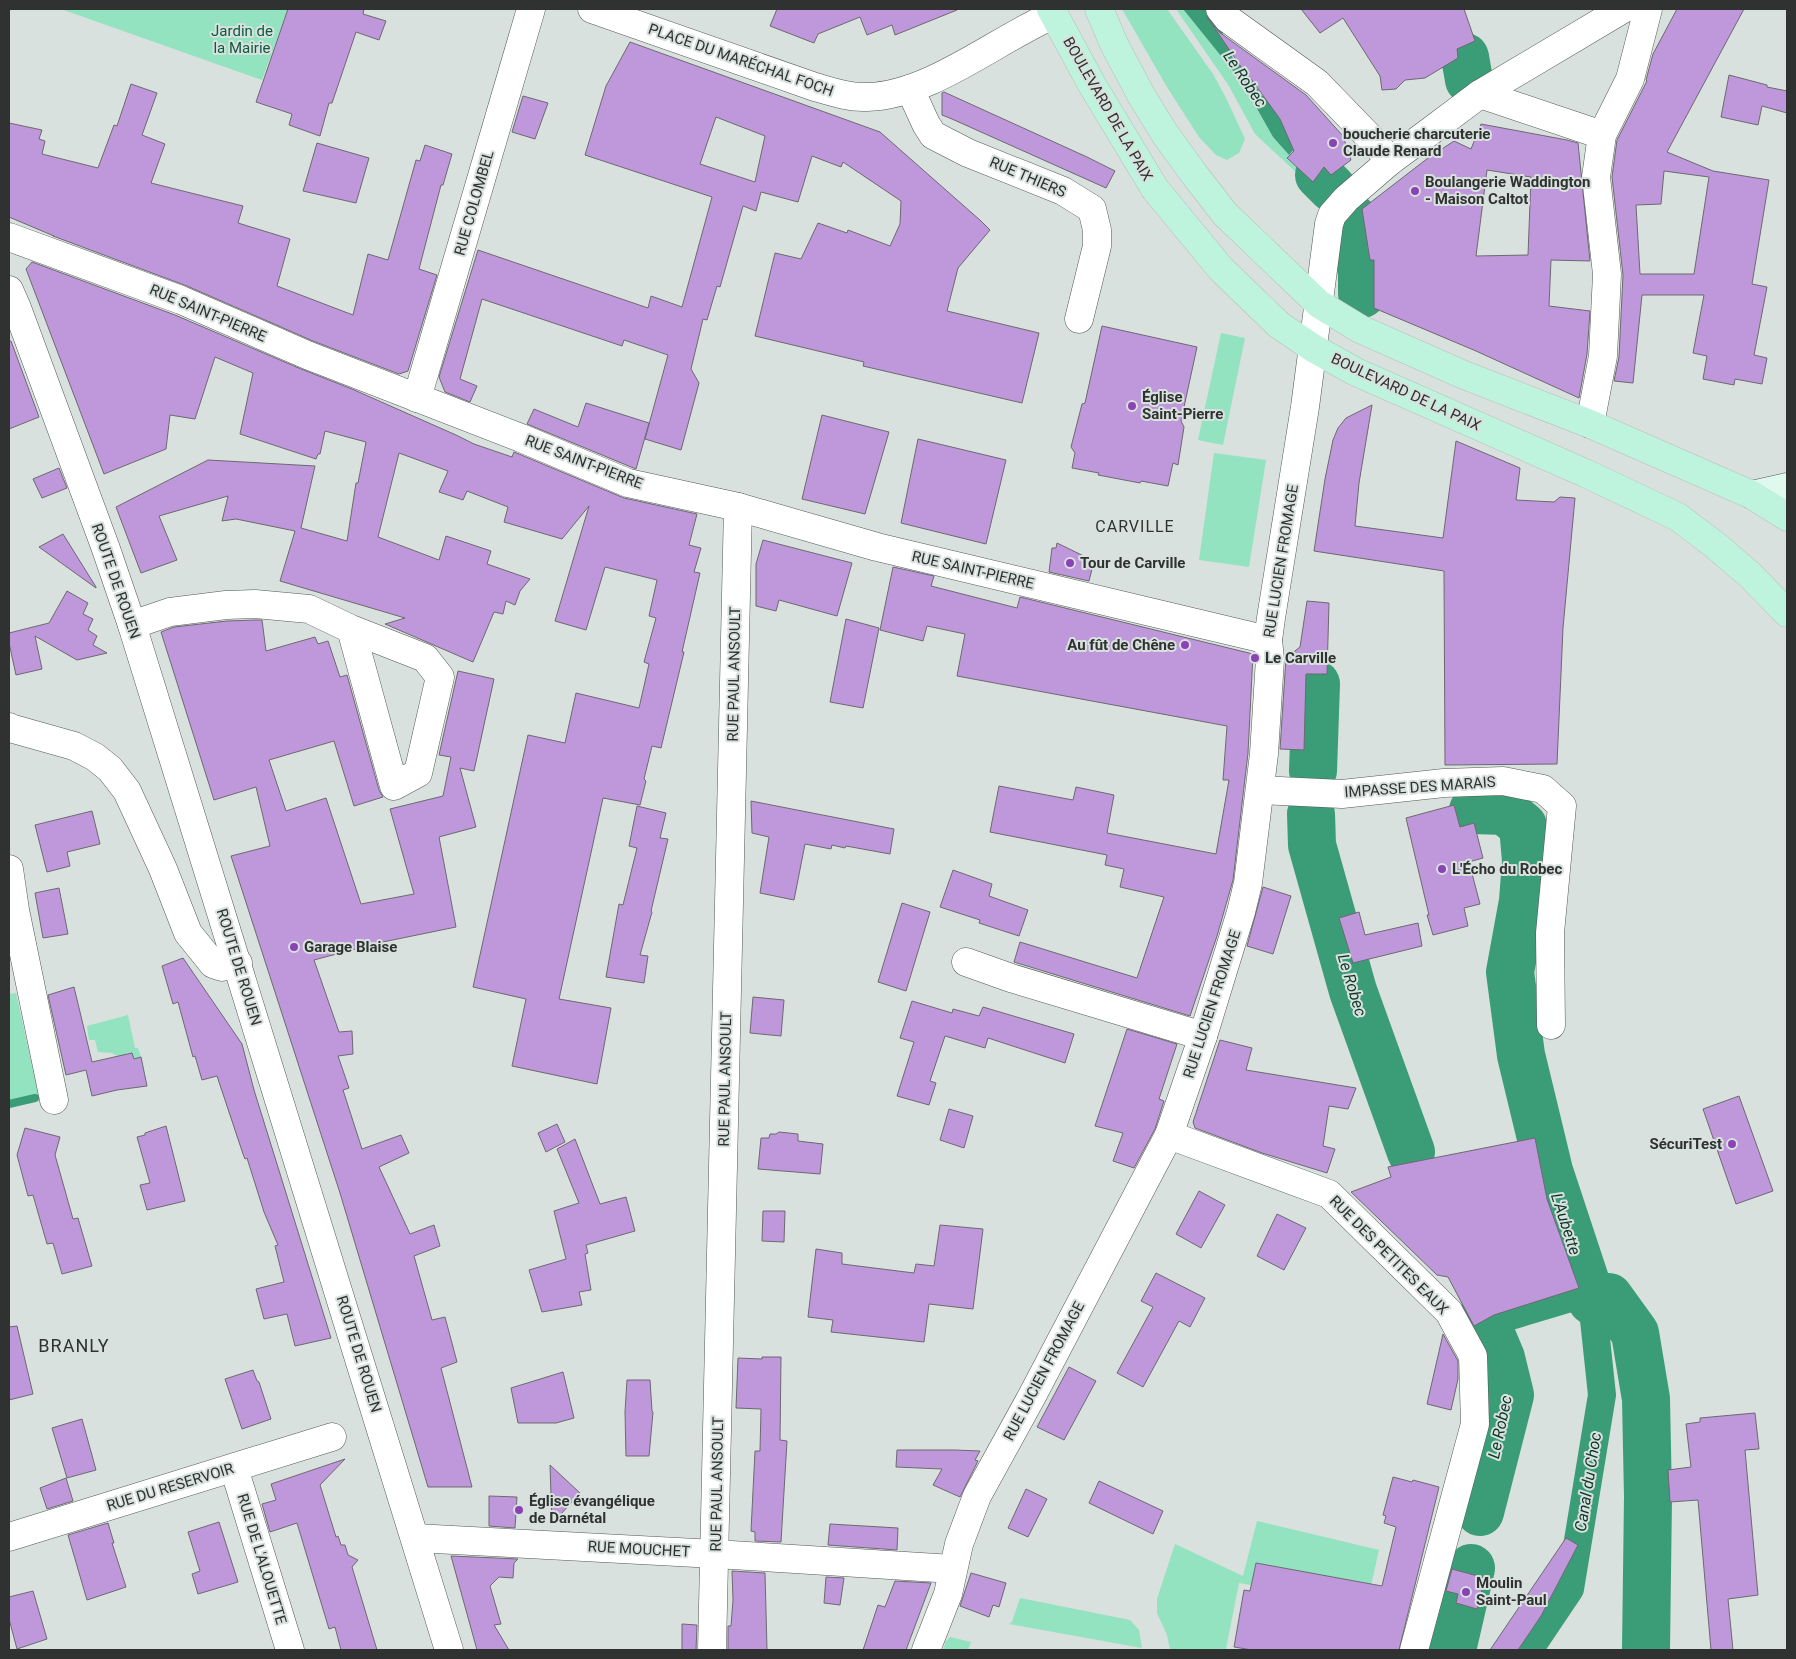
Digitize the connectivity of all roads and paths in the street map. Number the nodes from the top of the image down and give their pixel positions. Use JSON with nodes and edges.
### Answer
{"nodes":[{"id":1,"x":532,"y":9,"type":"edge"},
{"id":2,"x":592,"y":9,"type":"edge"},
{"id":3,"x":1100,"y":9,"type":"edge"},
{"id":4,"x":1623,"y":9,"type":"edge"},
{"id":5,"x":1648,"y":9,"type":"edge"},
{"id":6,"x":1058,"y":11,"type":"edge"},
{"id":7,"x":1224,"y":14,"type":"edge"},
{"id":8,"x":910,"y":90,"type":"junction"},
{"id":9,"x":1480,"y":94,"type":"junction"},
{"id":10,"x":1602,"y":135,"type":"junction"},
{"id":11,"x":1390,"y":161,"type":"junction"},
{"id":12,"x":9,"y":237,"type":"edge"},
{"id":13,"x":9,"y":290,"type":"edge"},
{"id":14,"x":1319,"y":304,"type":"junction"},
{"id":15,"x":1079,"y":319,"type":"dead end"},
{"id":16,"x":1312,"y":348,"type":"junction"},
{"id":17,"x":417,"y":398,"type":"junction"},
{"id":18,"x":1590,"y":424,"type":"junction"},
{"id":19,"x":1787,"y":487,"type":"edge"},
{"id":20,"x":1752,"y":495,"type":"junction"},
{"id":21,"x":738,"y":507,"type":"junction"},
{"id":22,"x":1787,"y":517,"type":"edge"},
{"id":23,"x":1787,"y":613,"type":"edge"},
{"id":24,"x":132,"y":625,"type":"junction"},
{"id":25,"x":351,"y":629,"type":"junction"},
{"id":26,"x":1268,"y":640,"type":"junction"},
{"id":27,"x":9,"y":729,"type":"edge"},
{"id":28,"x":1261,"y":790,"type":"junction"},
{"id":29,"x":9,"y":869,"type":"edge"},
{"id":30,"x":238,"y":962,"type":"junction"},
{"id":31,"x":966,"y":962,"type":"dead end"},
{"id":32,"x":1551,"y":1025,"type":"dead end"},
{"id":33,"x":1203,"y":1036,"type":"junction"},
{"id":34,"x":54,"y":1100,"type":"dead end"},
{"id":35,"x":1169,"y":1135,"type":"junction"},
{"id":36,"x":332,"y":1437,"type":"dead end"},
{"id":37,"x":234,"y":1468,"type":"junction"},
{"id":38,"x":9,"y":1537,"type":"edge"},
{"id":39,"x":415,"y":1538,"type":"junction"},
{"id":40,"x":715,"y":1554,"type":"junction"},
{"id":41,"x":953,"y":1569,"type":"junction"},
{"id":42,"x":290,"y":1650,"type":"edge"},
{"id":43,"x":450,"y":1650,"type":"edge"},
{"id":44,"x":712,"y":1650,"type":"edge"},
{"id":45,"x":926,"y":1650,"type":"edge"},
{"id":46,"x":1414,"y":1650,"type":"edge"}],
"edges":[{"from":1,"to":17,"type":"street","name":"RUE COLOMBEL"},
{"from":2,"to":8,"type":"street","name":"PLACE DU MARÉCHAL FOCH"},
{"from":3,"to":14,"type":"main road"},
{"from":4,"to":9,"type":"street","name":"RUE LUCIEN FROMAGE"},
{"from":5,"to":10,"type":"street"},
{"from":6,"to":8,"type":"street","name":"PLACE DU MARÉCHAL FOCH"},
{"from":6,"to":16,"type":"main road","name":"BOULEVARD DE LA PAIX"},
{"from":7,"to":11,"type":"street"},
{"from":8,"to":15,"type":"street","name":"RUE THIERS"},
{"from":9,"to":10,"type":"street"},
{"from":9,"to":11,"type":"street","name":"RUE LUCIEN FROMAGE"},
{"from":10,"to":18,"type":"street"},
{"from":11,"to":14,"type":"street","name":"RUE LUCIEN FROMAGE"},
{"from":12,"to":17,"type":"street","name":"RUE SAINT-PIERRE"},
{"from":13,"to":24,"type":"street","name":"ROUTE DE ROUEN"},
{"from":14,"to":16,"type":"street","name":"RUE LUCIEN FROMAGE"},
{"from":14,"to":18,"type":"main road"},
{"from":16,"to":23,"type":"main road","name":"BOULEVARD DE LA PAIX"},
{"from":16,"to":26,"type":"street","name":"RUE LUCIEN FROMAGE"},
{"from":17,"to":21,"type":"street","name":"RUE SAINT-PIERRE"},
{"from":18,"to":20,"type":"main road"},
{"from":19,"to":20,"type":"main road"},
{"from":20,"to":22,"type":"main road"},
{"from":21,"to":26,"type":"street","name":"RUE SAINT-PIERRE"},
{"from":21,"to":40,"type":"street","name":"RUE PAUL ANSOULT"},
{"from":24,"to":25,"type":"street"},
{"from":24,"to":30,"type":"street","name":"ROUTE DE ROUEN"},
{"from":25,"to":25,"type":"street"},
{"from":26,"to":28,"type":"street","name":"RUE LUCIEN FROMAGE"},
{"from":27,"to":30,"type":"street"},
{"from":28,"to":32,"type":"street","name":"IMPASSE DES MARAIS"},
{"from":28,"to":33,"type":"street","name":"RUE LUCIEN FROMAGE"},
{"from":29,"to":34,"type":"street"},
{"from":30,"to":39,"type":"street","name":"ROUTE DE ROUEN"},
{"from":31,"to":33,"type":"street"},
{"from":33,"to":35,"type":"street","name":"RUE LUCIEN FROMAGE"},
{"from":35,"to":41,"type":"street","name":"RUE LUCIEN FROMAGE"},
{"from":35,"to":46,"type":"street","name":"RUE DES PETITES EAUX"},
{"from":36,"to":37,"type":"street","name":"RUE DU RESERVOIR"},
{"from":37,"to":38,"type":"street","name":"RUE DU RESERVOIR"},
{"from":37,"to":42,"type":"street","name":"RUE DE L'ALOUETTE"},
{"from":39,"to":40,"type":"street","name":"RUE MOUCHET"},
{"from":39,"to":43,"type":"street","name":"ROUTE DE ROUEN"},
{"from":40,"to":41,"type":"street","name":"RUE MOUCHET"},
{"from":40,"to":44,"type":"street","name":"RUE PAUL ANSOULT"},
{"from":41,"to":45,"type":"street","name":"RUE LUCIEN FROMAGE"}]}
